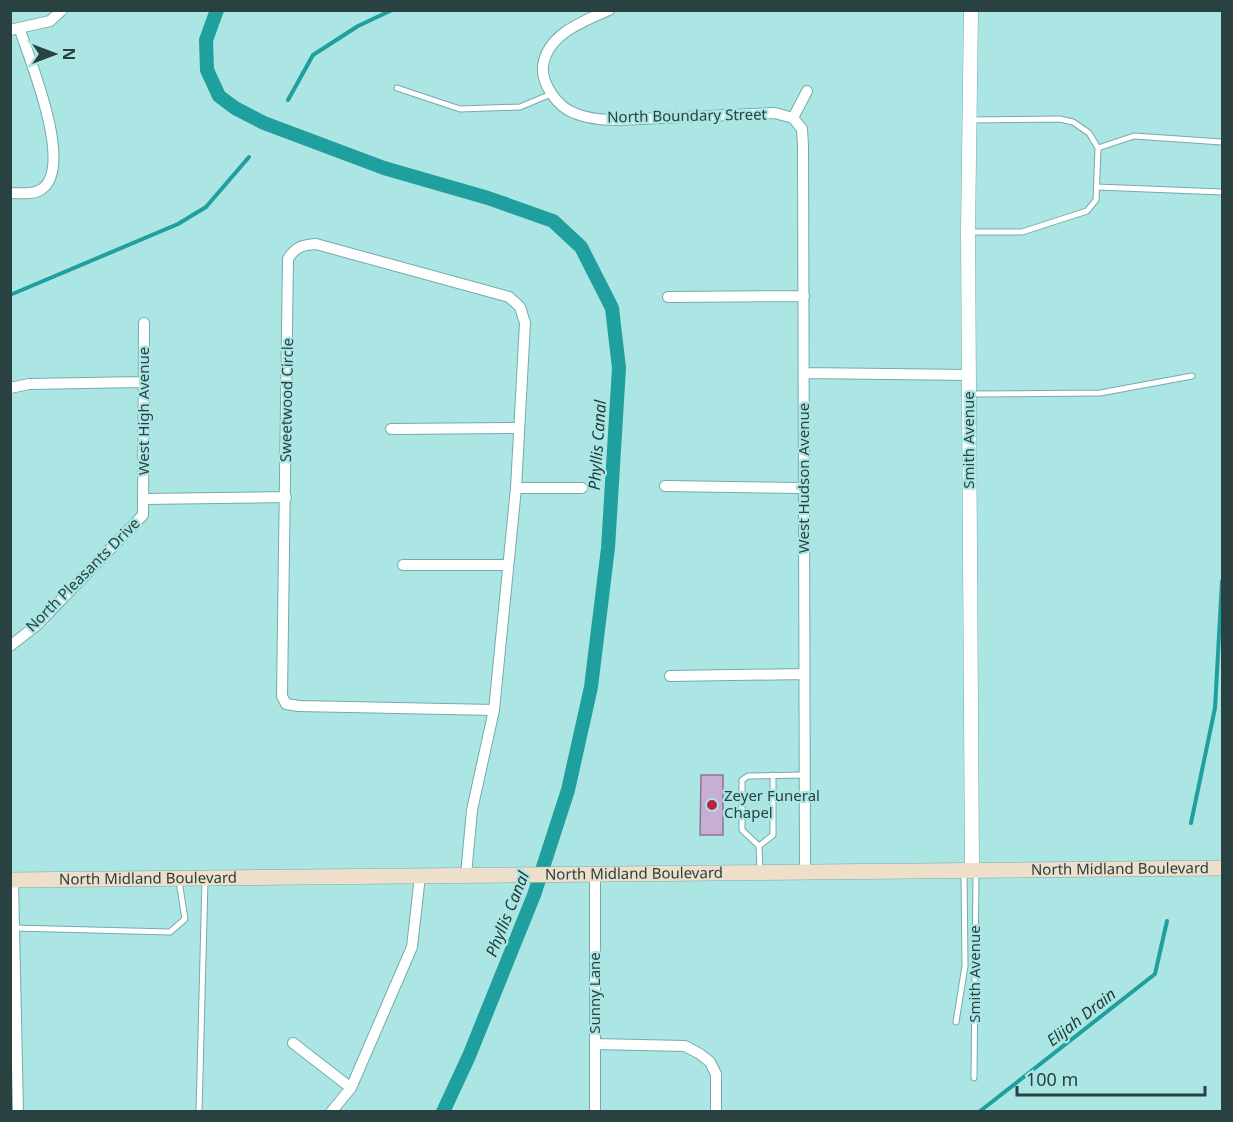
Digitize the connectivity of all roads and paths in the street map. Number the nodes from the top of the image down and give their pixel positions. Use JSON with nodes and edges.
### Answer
{"nodes":[{"id":1,"x":62,"y":10,"type":"edge"},
{"id":2,"x":609,"y":10,"type":"edge"},
{"id":3,"x":970,"y":10,"type":"edge"},
{"id":4,"x":15,"y":30,"type":"edge"},
{"id":5,"x":397,"y":88,"type":"dead end"},
{"id":6,"x":807,"y":91,"type":"dead end"},
{"id":7,"x":553,"y":94,"type":"junction"},
{"id":8,"x":793,"y":118,"type":"junction"},
{"id":9,"x":969,"y":120,"type":"junction"},
{"id":10,"x":1222,"y":141,"type":"edge"},
{"id":11,"x":1098,"y":148,"type":"junction"},
{"id":12,"x":1096,"y":187,"type":"junction"},
{"id":13,"x":1222,"y":192,"type":"edge"},
{"id":14,"x":10,"y":193,"type":"edge"},
{"id":15,"x":968,"y":232,"type":"junction"},
{"id":16,"x":804,"y":296,"type":"junction"},
{"id":17,"x":668,"y":297,"type":"dead end"},
{"id":18,"x":144,"y":324,"type":"dead end"},
{"id":19,"x":805,"y":373,"type":"junction"},
{"id":20,"x":969,"y":375,"type":"junction"},
{"id":21,"x":1192,"y":376,"type":"dead end"},
{"id":22,"x":143,"y":382,"type":"junction"},
{"id":23,"x":10,"y":388,"type":"edge"},
{"id":24,"x":969,"y":394,"type":"junction"},
{"id":25,"x":519,"y":428,"type":"junction"},
{"id":26,"x":391,"y":429,"type":"dead end"},
{"id":27,"x":665,"y":486,"type":"dead end"},
{"id":28,"x":516,"y":488,"type":"junction"},
{"id":29,"x":582,"y":488,"type":"dead end"},
{"id":30,"x":804,"y":488,"type":"junction"},
{"id":31,"x":286,"y":497,"type":"junction"},
{"id":32,"x":144,"y":498,"type":"junction"},
{"id":33,"x":403,"y":565,"type":"dead end"},
{"id":34,"x":508,"y":565,"type":"junction"},
{"id":35,"x":10,"y":646,"type":"edge"},
{"id":36,"x":804,"y":674,"type":"junction"},
{"id":37,"x":670,"y":676,"type":"dead end"},
{"id":38,"x":494,"y":710,"type":"junction"},
{"id":39,"x":773,"y":775,"type":"junction"},
{"id":40,"x":804,"y":775,"type":"junction"},
{"id":41,"x":759,"y":846,"type":"junction"},
{"id":42,"x":1222,"y":868,"type":"edge"},
{"id":43,"x":971,"y":870,"type":"junction"},
{"id":44,"x":760,"y":872,"type":"junction"},
{"id":45,"x":805,"y":872,"type":"junction"},
{"id":46,"x":595,"y":874,"type":"junction"},
{"id":47,"x":466,"y":875,"type":"junction"},
{"id":48,"x":420,"y":876,"type":"junction"},
{"id":49,"x":178,"y":878,"type":"junction"},
{"id":50,"x":205,"y":878,"type":"junction"},
{"id":51,"x":12,"y":880,"type":"edge"},
{"id":52,"x":14,"y":928,"type":"junction"},
{"id":53,"x":956,"y":1022,"type":"dead end"},
{"id":54,"x":293,"y":1043,"type":"dead end"},
{"id":55,"x":595,"y":1044,"type":"junction"},
{"id":56,"x":974,"y":1078,"type":"dead end"},
{"id":57,"x":351,"y":1088,"type":"junction"},
{"id":58,"x":18,"y":1109,"type":"edge"},
{"id":59,"x":199,"y":1112,"type":"edge"},
{"id":60,"x":331,"y":1112,"type":"edge"},
{"id":61,"x":595,"y":1112,"type":"edge"},
{"id":62,"x":716,"y":1112,"type":"edge"}],
"edges":[{"from":1,"to":4,"type":"street"},
{"from":2,"to":7,"type":"street"},
{"from":3,"to":9,"type":"street","name":"Smith Avenue"},
{"from":4,"to":14,"type":"street"},
{"from":5,"to":7,"type":"lane"},
{"from":6,"to":8,"type":"street"},
{"from":7,"to":8,"type":"street","name":"North Boundary Street"},
{"from":8,"to":16,"type":"street","name":"West Hudson Avenue"},
{"from":9,"to":11,"type":"lane"},
{"from":9,"to":15,"type":"street","name":"Smith Avenue"},
{"from":10,"to":11,"type":"lane"},
{"from":11,"to":12,"type":"lane"},
{"from":12,"to":13,"type":"lane"},
{"from":12,"to":15,"type":"lane"},
{"from":15,"to":20,"type":"street","name":"Smith Avenue"},
{"from":16,"to":17,"type":"street"},
{"from":16,"to":19,"type":"street","name":"West Hudson Avenue"},
{"from":18,"to":22,"type":"street","name":"West High Avenue"},
{"from":19,"to":20,"type":"street"},
{"from":19,"to":30,"type":"street","name":"West Hudson Avenue"},
{"from":20,"to":24,"type":"street","name":"Smith Avenue"},
{"from":21,"to":24,"type":"lane"},
{"from":22,"to":23,"type":"street"},
{"from":22,"to":32,"type":"street","name":"West High Avenue"},
{"from":24,"to":43,"type":"street","name":"Smith Avenue"},
{"from":25,"to":26,"type":"street"},
{"from":25,"to":28,"type":"street","name":"Sweetwood Circle"},
{"from":25,"to":31,"type":"street","name":"Sweetwood Circle"},
{"from":27,"to":30,"type":"street"},
{"from":28,"to":29,"type":"street"},
{"from":28,"to":34,"type":"street","name":"Sweetwood Circle"},
{"from":30,"to":36,"type":"street","name":"West Hudson Avenue"},
{"from":31,"to":32,"type":"street"},
{"from":31,"to":38,"type":"street","name":"Sweetwood Circle"},
{"from":32,"to":35,"type":"street","name":"North Pleasants Drive"},
{"from":33,"to":34,"type":"street"},
{"from":34,"to":38,"type":"street","name":"Sweetwood Circle"},
{"from":36,"to":37,"type":"street"},
{"from":36,"to":40,"type":"street","name":"West Hudson Avenue"},
{"from":38,"to":47,"type":"street","name":"Sweetwood Circle"},
{"from":39,"to":40,"type":"lane"},
{"from":39,"to":41,"type":"lane"},
{"from":39,"to":41,"type":"lane"},
{"from":40,"to":45,"type":"street","name":"West Hudson Avenue"},
{"from":41,"to":44,"type":"lane"},
{"from":42,"to":43,"type":"main road","name":"North Midland Boulevard"},
{"from":43,"to":45,"type":"main road","name":"North Midland Boulevard"},
{"from":43,"to":53,"type":"lane"},
{"from":43,"to":56,"type":"lane","name":"Smith Avenue"},
{"from":44,"to":45,"type":"main road","name":"North Midland Boulevard"},
{"from":44,"to":46,"type":"main road","name":"North Midland Boulevard"},
{"from":46,"to":47,"type":"main road","name":"North Midland Boulevard"},
{"from":46,"to":55,"type":"street","name":"Sunny Lane"},
{"from":47,"to":48,"type":"main road","name":"North Midland Boulevard"},
{"from":48,"to":50,"type":"main road","name":"North Midland Boulevard"},
{"from":48,"to":57,"type":"street"},
{"from":49,"to":50,"type":"main road","name":"North Midland Boulevard"},
{"from":49,"to":51,"type":"main road","name":"North Midland Boulevard"},
{"from":49,"to":52,"type":"lane"},
{"from":50,"to":59,"type":"lane"},
{"from":51,"to":52,"type":"street"},
{"from":52,"to":58,"type":"street"},
{"from":54,"to":57,"type":"street"},
{"from":55,"to":61,"type":"street","name":"Sunny Lane"},
{"from":55,"to":62,"type":"street"},
{"from":57,"to":60,"type":"street"}]}
